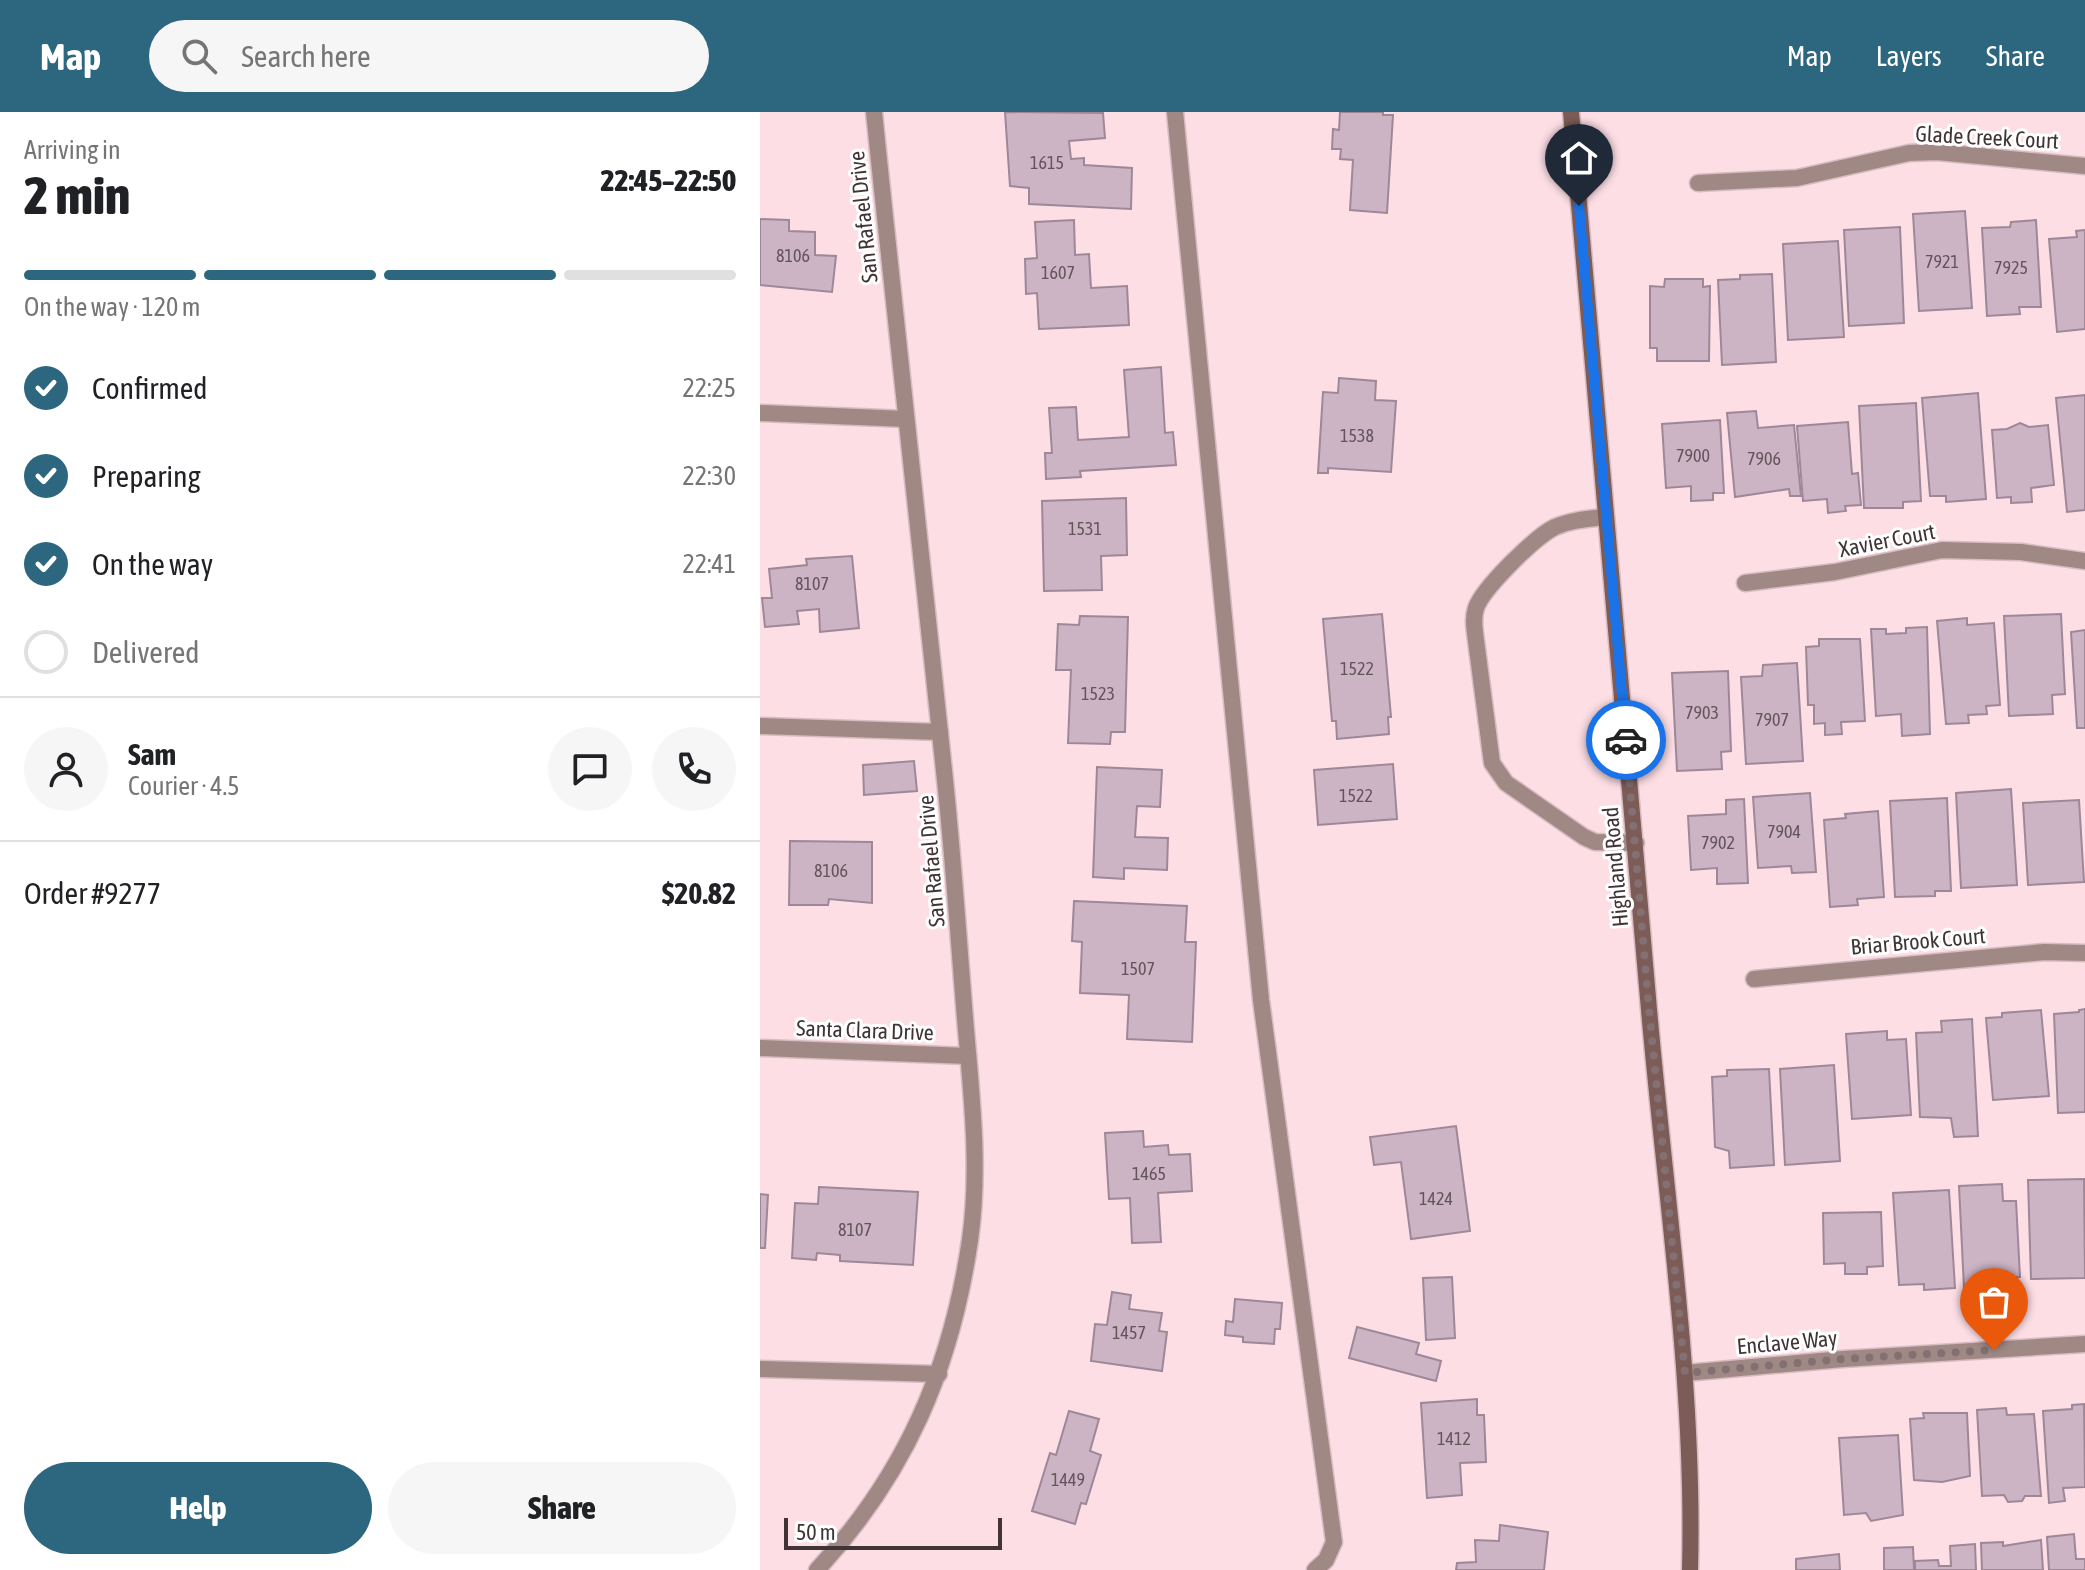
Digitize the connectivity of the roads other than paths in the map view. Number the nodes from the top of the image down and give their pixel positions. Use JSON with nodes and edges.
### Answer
{"nodes":[{"id":1,"x":874,"y":112,"type":"edge"},
{"id":2,"x":1175,"y":112,"type":"edge"},
{"id":3,"x":1571,"y":112,"type":"edge"},
{"id":4,"x":2085,"y":166,"type":"edge"},
{"id":5,"x":1698,"y":183,"type":"dead end"},
{"id":6,"x":760,"y":413,"type":"edge"},
{"id":7,"x":906,"y":419,"type":"junction"},
{"id":8,"x":1605,"y":517,"type":"junction"},
{"id":9,"x":2085,"y":561,"type":"edge"},
{"id":10,"x":1745,"y":583,"type":"dead end"},
{"id":11,"x":760,"y":726,"type":"edge"},
{"id":12,"x":940,"y":732,"type":"junction"},
{"id":13,"x":1636,"y":843,"type":"junction"},
{"id":14,"x":2085,"y":953,"type":"edge"},
{"id":15,"x":1754,"y":979,"type":"dead end"},
{"id":16,"x":760,"y":1048,"type":"edge"},
{"id":17,"x":968,"y":1056,"type":"junction"},
{"id":18,"x":2085,"y":1344,"type":"edge"},
{"id":19,"x":760,"y":1369,"type":"edge"},
{"id":20,"x":1685,"y":1373,"type":"junction"},
{"id":21,"x":939,"y":1374,"type":"junction"},
{"id":22,"x":817,"y":1570,"type":"edge"},
{"id":23,"x":1315,"y":1570,"type":"edge"},
{"id":24,"x":1690,"y":1570,"type":"edge"}],
"edges":[{"from":1,"to":7,"type":"street","name":"San Rafael Drive"},
{"from":2,"to":23,"type":"street"},
{"from":3,"to":8,"type":"street","name":"Highland Road"},
{"from":4,"to":5,"type":"street","name":"Glade Creek Court"},
{"from":6,"to":7,"type":"street"},
{"from":7,"to":12,"type":"street","name":"San Rafael Drive"},
{"from":8,"to":13,"type":"street","name":"Highland Road"},
{"from":8,"to":13,"type":"street"},
{"from":9,"to":10,"type":"street","name":"Xavier Court"},
{"from":11,"to":12,"type":"street"},
{"from":12,"to":17,"type":"street","name":"San Rafael Drive"},
{"from":13,"to":20,"type":"street","name":"Highland Road"},
{"from":14,"to":15,"type":"street","name":"Briar Brook Court"},
{"from":16,"to":17,"type":"street","name":"Santa Clara Drive"},
{"from":17,"to":21,"type":"street","name":"San Rafael Drive"},
{"from":18,"to":20,"type":"street","name":"Enclave Way"},
{"from":19,"to":21,"type":"street"},
{"from":20,"to":24,"type":"street","name":"Highland Road"},
{"from":21,"to":22,"type":"street","name":"San Rafael Drive"}]}
